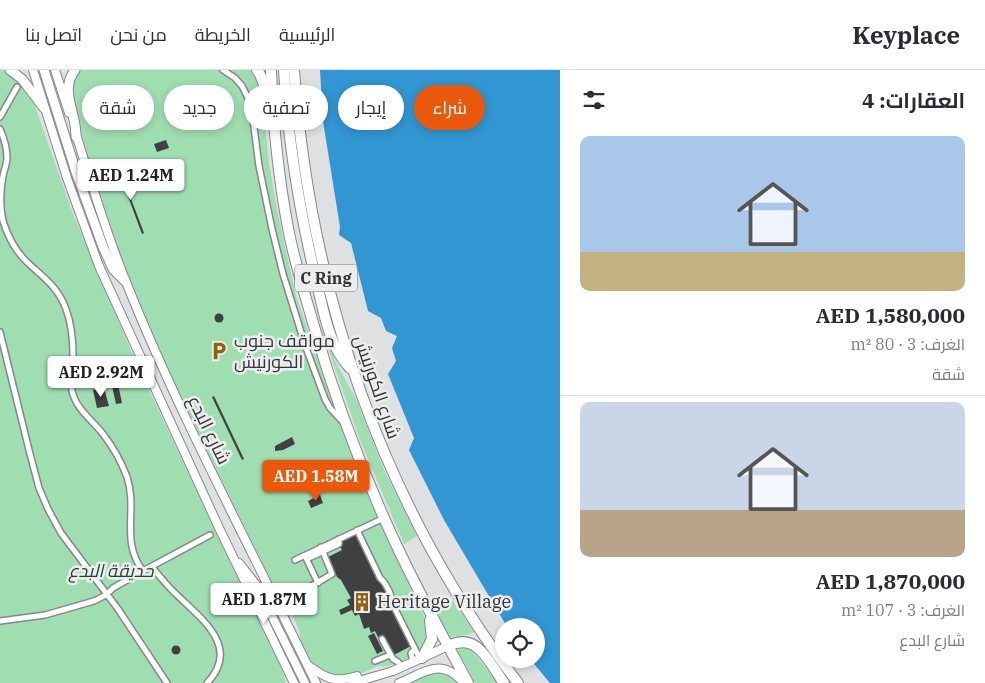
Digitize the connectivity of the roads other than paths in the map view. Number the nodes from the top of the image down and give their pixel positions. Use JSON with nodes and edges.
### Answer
{"nodes":[{"id":1,"x":10,"y":70,"type":"edge"},
{"id":2,"x":33,"y":70,"type":"edge"},
{"id":3,"x":44,"y":70,"type":"edge"},
{"id":4,"x":55,"y":70,"type":"edge"},
{"id":5,"x":75,"y":70,"type":"edge"},
{"id":6,"x":223,"y":70,"type":"edge"},
{"id":7,"x":257,"y":70,"type":"edge"},
{"id":8,"x":271,"y":70,"type":"edge"},
{"id":9,"x":284,"y":70,"type":"edge"},
{"id":10,"x":294,"y":70,"type":"edge"},
{"id":11,"x":264,"y":85,"type":"edge"},
{"id":12,"x":272,"y":85,"type":"edge"},
{"id":13,"x":17,"y":87,"type":"dead end"},
{"id":14,"x":44,"y":108,"type":"junction"},
{"id":15,"x":0,"y":117,"type":"edge"},
{"id":16,"x":0,"y":129,"type":"edge"},
{"id":17,"x":275,"y":130,"type":"edge"},
{"id":18,"x":76,"y":137,"type":"junction"},
{"id":19,"x":125,"y":281,"type":"junction"},
{"id":20,"x":0,"y":332,"type":"edge"},
{"id":21,"x":353,"y":371,"type":"junction"},
{"id":22,"x":347,"y":427,"type":"junction"},
{"id":23,"x":384,"y":518,"type":"junction"},
{"id":24,"x":358,"y":530,"type":"junction"},
{"id":25,"x":210,"y":535,"type":"dead end"},
{"id":26,"x":322,"y":549,"type":"junction"},
{"id":27,"x":306,"y":557,"type":"junction"},
{"id":28,"x":234,"y":558,"type":"junction"},
{"id":29,"x":294,"y":560,"type":"dead end"},
{"id":30,"x":152,"y":567,"type":"junction"},
{"id":31,"x":143,"y":572,"type":"junction"},
{"id":32,"x":318,"y":583,"type":"junction"},
{"id":33,"x":310,"y":587,"type":"dead end"},
{"id":34,"x":108,"y":594,"type":"junction"},
{"id":35,"x":426,"y":607,"type":"junction"},
{"id":36,"x":0,"y":621,"type":"edge"},
{"id":37,"x":382,"y":639,"type":"dead end"},
{"id":38,"x":448,"y":646,"type":"junction"},
{"id":39,"x":392,"y":657,"type":"junction"},
{"id":40,"x":418,"y":660,"type":"junction"},
{"id":41,"x":375,"y":661,"type":"dead end"},
{"id":42,"x":307,"y":665,"type":"junction"},
{"id":43,"x":402,"y":667,"type":"junction"},
{"id":44,"x":393,"y":670,"type":"junction"},
{"id":45,"x":290,"y":673,"type":"junction"},
{"id":46,"x":376,"y":676,"type":"junction"},
{"id":47,"x":167,"y":683,"type":"edge"},
{"id":48,"x":207,"y":683,"type":"edge"},
{"id":49,"x":290,"y":683,"type":"edge"},
{"id":50,"x":294,"y":683,"type":"edge"},
{"id":51,"x":305,"y":683,"type":"edge"},
{"id":52,"x":316,"y":683,"type":"edge"},
{"id":53,"x":352,"y":683,"type":"edge"},
{"id":54,"x":399,"y":683,"type":"edge"},
{"id":55,"x":464,"y":683,"type":"edge"},
{"id":56,"x":468,"y":683,"type":"edge"},
{"id":57,"x":504,"y":683,"type":"edge"},
{"id":58,"x":518,"y":683,"type":"edge"}],
"edges":[{"from":1,"to":14,"type":"main road"},
{"from":2,"to":14,"type":"main road","name":"شارع البدع"},
{"from":3,"to":19,"type":"main road"},
{"from":4,"to":18,"type":"main road","name":"شارع البدع"},
{"from":5,"to":18,"type":"main road"},
{"from":6,"to":22,"type":"street"},
{"from":7,"to":11,"type":"highway"},
{"from":8,"to":12,"type":"highway","number":"C Ring"},
{"from":9,"to":21,"type":"highway"},
{"from":10,"to":21,"type":"highway","name":"شارع الكورنيش","number":"C Ring"},
{"from":13,"to":15,"type":"street"},
{"from":14,"to":28,"type":"main road","name":"شارع البدع"},
{"from":16,"to":31,"type":"street"},
{"from":17,"to":22,"type":"highway","number":"C Ring"},
{"from":18,"to":19,"type":"main road","name":"شارع البدع"},
{"from":19,"to":42,"type":"main road","name":"شارع البدع"},
{"from":20,"to":34,"type":"street"},
{"from":21,"to":58,"type":"highway","name":"شارع الكورنيش","number":"C Ring"},
{"from":22,"to":23,"type":"highway","number":"C Ring"},
{"from":23,"to":24,"type":"street"},
{"from":23,"to":35,"type":"highway","number":"C Ring"},
{"from":24,"to":26,"type":"street"},
{"from":24,"to":40,"type":"street"},
{"from":25,"to":30,"type":"street"},
{"from":26,"to":27,"type":"street"},
{"from":26,"to":32,"type":"street"},
{"from":27,"to":29,"type":"street"},
{"from":27,"to":32,"type":"street"},
{"from":28,"to":45,"type":"main road","name":"شارع البدع"},
{"from":28,"to":51,"type":"main road"},
{"from":30,"to":31,"type":"street"},
{"from":30,"to":48,"type":"street"},
{"from":31,"to":34,"type":"street"},
{"from":32,"to":33,"type":"street"},
{"from":34,"to":36,"type":"street"},
{"from":34,"to":47,"type":"street"},
{"from":35,"to":38,"type":"highway","number":"C Ring"},
{"from":35,"to":40,"type":"highway"},
{"from":37,"to":39,"type":"street"},
{"from":38,"to":40,"type":"main road"},
{"from":38,"to":56,"type":"highway","number":"C Ring"},
{"from":38,"to":57,"type":"highway"},
{"from":39,"to":41,"type":"street"},
{"from":39,"to":43,"type":"street"},
{"from":39,"to":44,"type":"street"},
{"from":40,"to":43,"type":"main road"},
{"from":42,"to":46,"type":"main road"},
{"from":42,"to":52,"type":"main road","name":"شارع البدع"},
{"from":43,"to":44,"type":"main road"},
{"from":44,"to":46,"type":"main road"},
{"from":45,"to":49,"type":"main road"},
{"from":45,"to":50,"type":"main road","name":"شارع البدع"},
{"from":46,"to":53,"type":"main road"},
{"from":54,"to":55,"type":"main road"}]}
